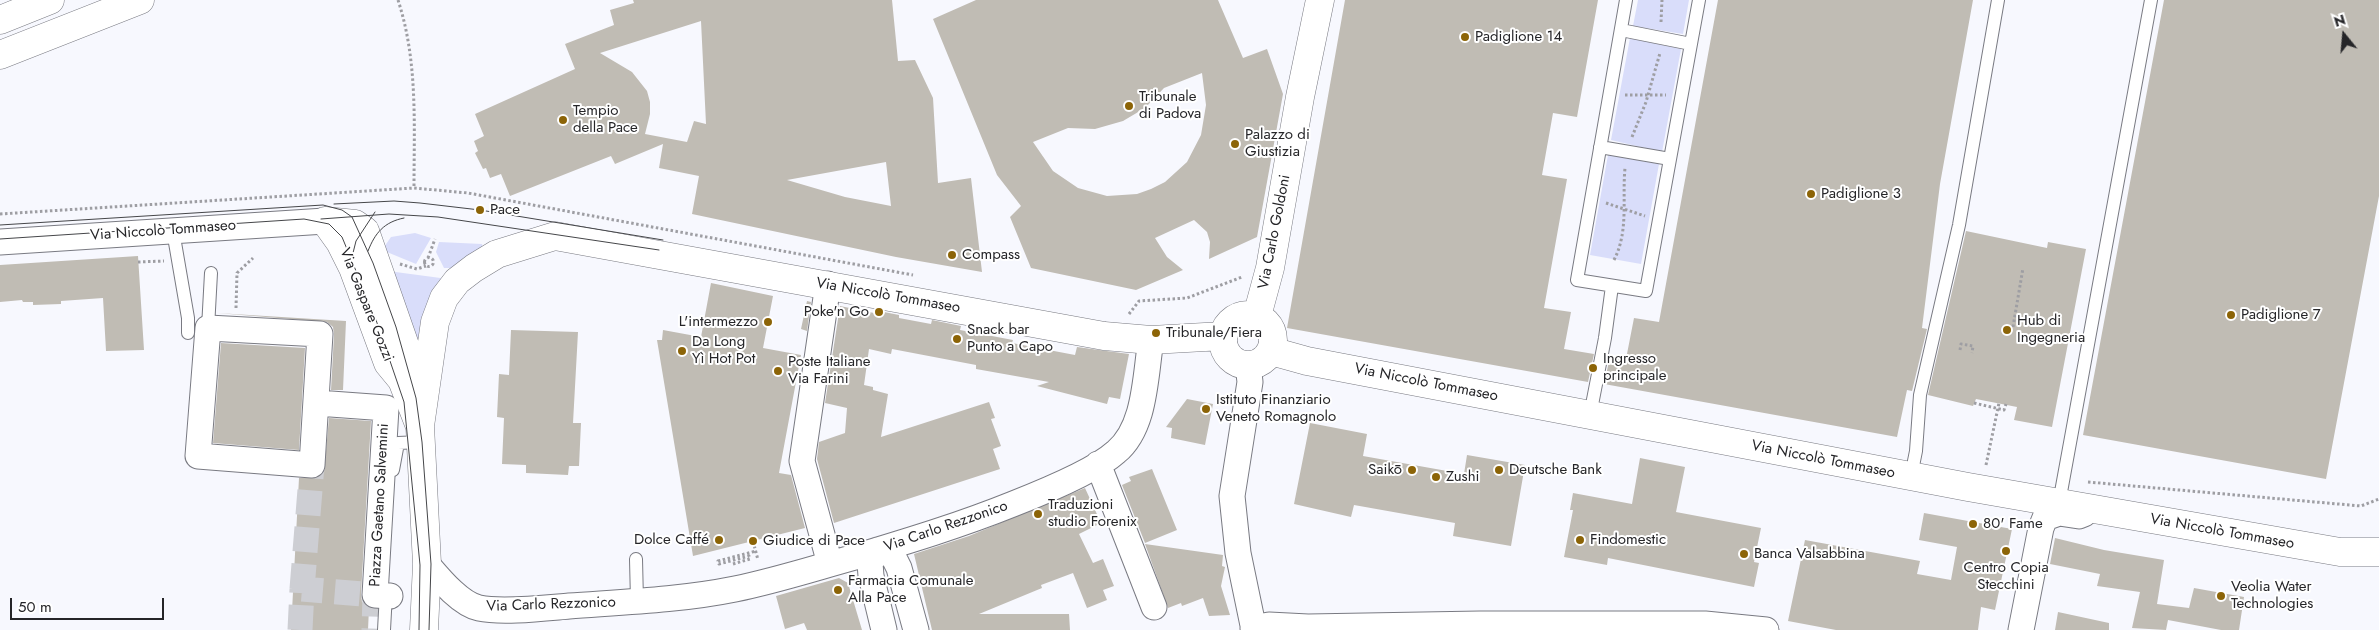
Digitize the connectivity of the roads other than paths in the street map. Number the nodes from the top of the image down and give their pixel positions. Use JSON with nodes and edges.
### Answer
{"nodes":[{"id":1,"x":50,"y":0,"type":"edge"},
{"id":2,"x":140,"y":0,"type":"edge"},
{"id":3,"x":1320,"y":0,"type":"edge"},
{"id":4,"x":1626,"y":0,"type":"edge"},
{"id":5,"x":1699,"y":0,"type":"edge"},
{"id":6,"x":1998,"y":0,"type":"edge"},
{"id":7,"x":2151,"y":0,"type":"edge"},
{"id":8,"x":0,"y":20,"type":"edge"},
{"id":9,"x":1620,"y":30,"type":"junction"},
{"id":10,"x":1691,"y":44,"type":"junction"},
{"id":11,"x":0,"y":55,"type":"edge"},
{"id":12,"x":1600,"y":147,"type":"junction"},
{"id":13,"x":1670,"y":159,"type":"junction"},
{"id":14,"x":326,"y":221,"type":"joint"},
{"id":15,"x":173,"y":231,"type":"junction"},
{"id":16,"x":556,"y":236,"type":"joint"},
{"id":17,"x":0,"y":242,"type":"edge"},
{"id":18,"x":211,"y":273,"type":"dead end"},
{"id":19,"x":828,"y":284,"type":"junction"},
{"id":20,"x":1612,"y":286,"type":"junction"},
{"id":21,"x":1257,"y":316,"type":"junction"},
{"id":22,"x":198,"y":330,"type":"junction"},
{"id":23,"x":1223,"y":336,"type":"junction"},
{"id":24,"x":1151,"y":340,"type":"junction"},
{"id":25,"x":1271,"y":351,"type":"junction"},
{"id":26,"x":1248,"y":365,"type":"junction"},
{"id":27,"x":317,"y":403,"type":"junction"},
{"id":28,"x":1590,"y":415,"type":"junction"},
{"id":29,"x":420,"y":434,"type":"junction"},
{"id":30,"x":1098,"y":464,"type":"junction"},
{"id":31,"x":1911,"y":476,"type":"junction"},
{"id":32,"x":2062,"y":491,"type":"junction"},
{"id":33,"x":2096,"y":510,"type":"junction"},
{"id":34,"x":878,"y":550,"type":"junction"},
{"id":35,"x":2379,"y":552,"type":"edge"},
{"id":36,"x":636,"y":559,"type":"dead end"},
{"id":37,"x":427,"y":564,"type":"junction"},
{"id":38,"x":830,"y":564,"type":"junction"},
{"id":39,"x":388,"y":596,"type":"junction"},
{"id":40,"x":636,"y":601,"type":"junction"},
{"id":41,"x":1154,"y":607,"type":"dead end"},
{"id":42,"x":1253,"y":629,"type":"edge"},
{"id":43,"x":384,"y":630,"type":"edge"},
{"id":44,"x":424,"y":630,"type":"edge"},
{"id":45,"x":884,"y":630,"type":"edge"},
{"id":46,"x":916,"y":630,"type":"edge"},
{"id":47,"x":1766,"y":630,"type":"edge"},
{"id":48,"x":2021,"y":630,"type":"edge"}],
"edges":[{"from":1,"to":8,"type":"street"},
{"from":2,"to":11,"type":"street"},
{"from":3,"to":21,"type":"street","name":"Via Carlo Goldoni"},
{"from":4,"to":9,"type":"lane"},
{"from":5,"to":10,"type":"lane"},
{"from":6,"to":31,"type":"lane"},
{"from":7,"to":32,"type":"lane"},
{"from":9,"to":10,"type":"lane"},
{"from":9,"to":12,"type":"lane"},
{"from":10,"to":13,"type":"lane"},
{"from":12,"to":13,"type":"lane"},
{"from":12,"to":20,"type":"lane"},
{"from":13,"to":20,"type":"lane"},
{"from":14,"to":15,"type":"street","name":"Via Niccolò Tommaseo"},
{"from":14,"to":29,"type":"street","name":"Via Gaspare Gozzi"},
{"from":15,"to":17,"type":"street","name":"Via Niccolò Tommaseo"},
{"from":15,"to":22,"type":"lane"},
{"from":16,"to":19,"type":"street","name":"Via Niccolò Tommaseo"},
{"from":16,"to":29,"type":"street","name":"Via Gaspare Gozzi"},
{"from":18,"to":22,"type":"lane"},
{"from":19,"to":24,"type":"street","name":"Via Niccolò Tommaseo"},
{"from":19,"to":38,"type":"street"},
{"from":20,"to":28,"type":"lane"},
{"from":21,"to":23,"type":"street"},
{"from":21,"to":25,"type":"street"},
{"from":22,"to":27,"type":"street"},
{"from":22,"to":27,"type":"street"},
{"from":23,"to":24,"type":"street","name":"Via Niccolò Tommaseo"},
{"from":23,"to":26,"type":"street"},
{"from":24,"to":30,"type":"street","name":"Via Carlo Rezzonico"},
{"from":25,"to":26,"type":"street"},
{"from":25,"to":28,"type":"street","name":"Via Niccolò Tommaseo"},
{"from":26,"to":42,"type":"street"},
{"from":27,"to":39,"type":"street","name":"Piazza Gaetano Salvemini"},
{"from":28,"to":31,"type":"street","name":"Via Niccolò Tommaseo"},
{"from":29,"to":37,"type":"street","name":"Via Gaspare Gozzi"},
{"from":29,"to":39,"type":"lane"},
{"from":30,"to":34,"type":"street","name":"Via Carlo Rezzonico"},
{"from":30,"to":41,"type":"street"},
{"from":31,"to":32,"type":"street","name":"Via Niccolò Tommaseo"},
{"from":32,"to":33,"type":"street","name":"Via Niccolò Tommaseo"},
{"from":33,"to":35,"type":"street","name":"Via Niccolò Tommaseo"},
{"from":33,"to":48,"type":"street"},
{"from":34,"to":38,"type":"street","name":"Via Carlo Rezzonico"},
{"from":34,"to":45,"type":"street"},
{"from":34,"to":46,"type":"street"},
{"from":36,"to":40,"type":"lane"},
{"from":37,"to":40,"type":"street","name":"Via Carlo Rezzonico"},
{"from":37,"to":44,"type":"street","name":"Via Gaspare Gozzi"},
{"from":38,"to":40,"type":"street","name":"Via Carlo Rezzonico"},
{"from":39,"to":43,"type":"lane"},
{"from":42,"to":47,"type":"street"}]}
